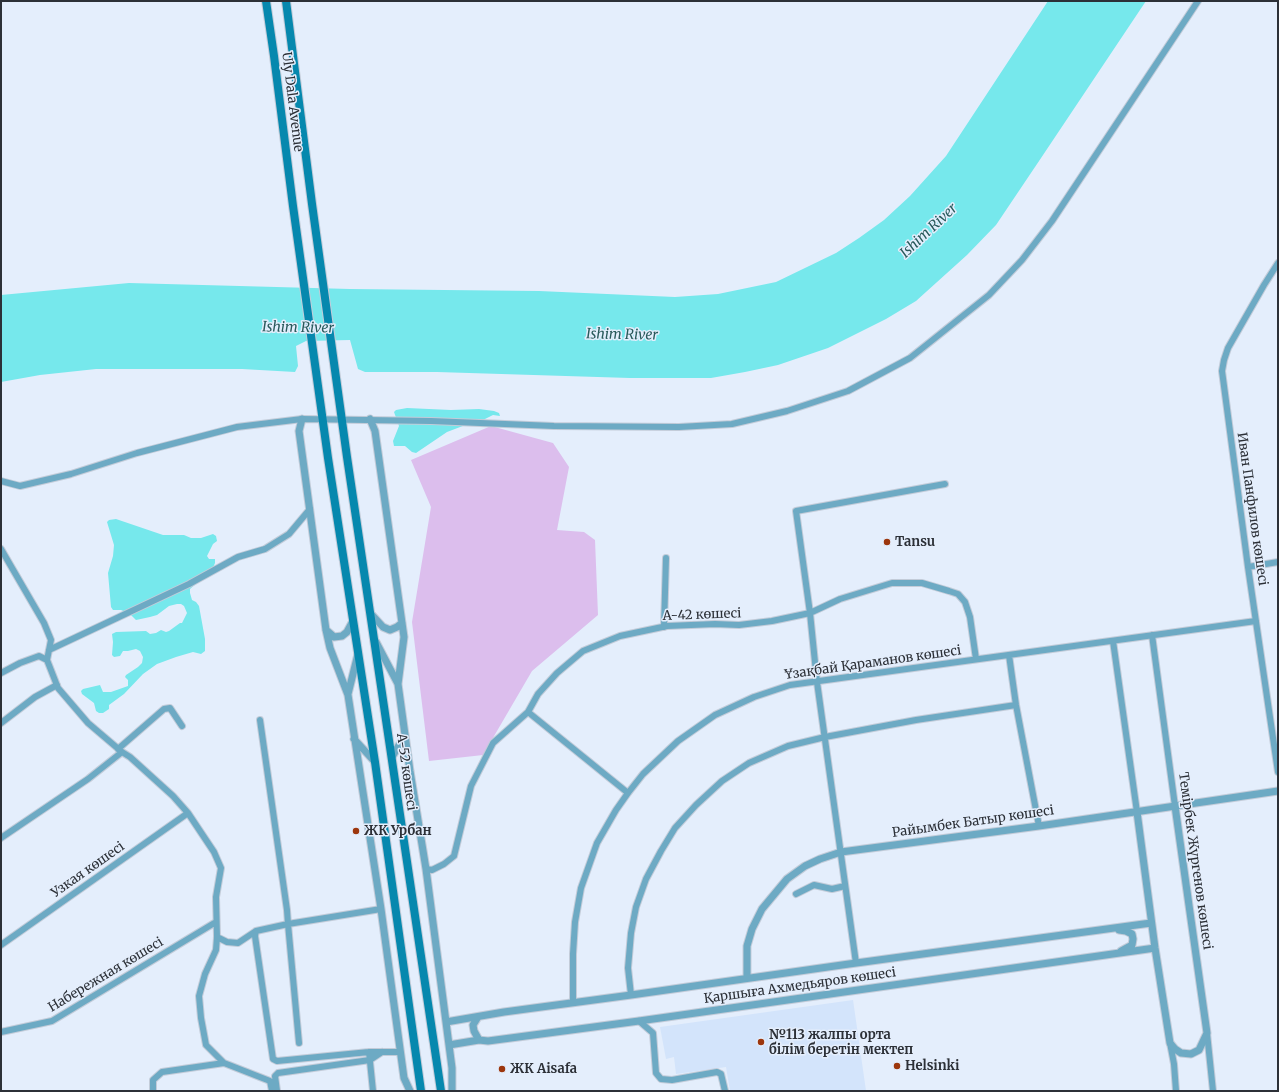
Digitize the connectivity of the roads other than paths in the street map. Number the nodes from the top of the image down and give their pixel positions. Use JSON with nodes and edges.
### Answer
{"nodes":[{"id":1,"x":266,"y":1,"type":"edge"},
{"id":2,"x":286,"y":1,"type":"edge"},
{"id":3,"x":1198,"y":1,"type":"edge"},
{"id":4,"x":1278,"y":263,"type":"edge"},
{"id":5,"x":302,"y":419,"type":"junction"},
{"id":6,"x":370,"y":419,"type":"junction"},
{"id":7,"x":347,"y":457,"type":"joint"},
{"id":8,"x":1,"y":481,"type":"edge"},
{"id":9,"x":945,"y":484,"type":"dead end"},
{"id":10,"x":310,"y":509,"type":"junction"},
{"id":11,"x":1,"y":549,"type":"edge"},
{"id":12,"x":666,"y":558,"type":"dead end"},
{"id":13,"x":1278,"y":562,"type":"edge"},
{"id":14,"x":1248,"y":567,"type":"junction"},
{"id":15,"x":810,"y":613,"type":"junction"},
{"id":16,"x":372,"y":615,"type":"junction"},
{"id":17,"x":353,"y":621,"type":"junction"},
{"id":18,"x":1256,"y":621,"type":"junction"},
{"id":19,"x":402,"y":623,"type":"junction"},
{"id":20,"x":664,"y":627,"type":"junction"},
{"id":21,"x":326,"y":630,"type":"junction"},
{"id":22,"x":1152,"y":635,"type":"junction"},
{"id":23,"x":1113,"y":641,"type":"junction"},
{"id":24,"x":375,"y":642,"type":"junction"},
{"id":25,"x":49,"y":650,"type":"junction"},
{"id":26,"x":358,"y":651,"type":"junction"},
{"id":27,"x":1009,"y":655,"type":"junction"},
{"id":28,"x":976,"y":659,"type":"junction"},
{"id":29,"x":46,"y":660,"type":"junction"},
{"id":30,"x":1,"y":673,"type":"edge"},
{"id":31,"x":817,"y":682,"type":"junction"},
{"id":32,"x":398,"y":684,"type":"junction"},
{"id":33,"x":57,"y":685,"type":"junction"},
{"id":34,"x":348,"y":695,"type":"junction"},
{"id":35,"x":1016,"y":705,"type":"junction"},
{"id":36,"x":528,"y":712,"type":"junction"},
{"id":37,"x":260,"y":720,"type":"dead end"},
{"id":38,"x":1,"y":723,"type":"edge"},
{"id":39,"x":182,"y":726,"type":"dead end"},
{"id":40,"x":405,"y":735,"type":"junction"},
{"id":41,"x":825,"y":736,"type":"junction"},
{"id":42,"x":354,"y":739,"type":"junction"},
{"id":43,"x":120,"y":750,"type":"junction"},
{"id":44,"x":392,"y":757,"type":"junction"},
{"id":45,"x":375,"y":762,"type":"junction"},
{"id":46,"x":1278,"y":772,"type":"edge"},
{"id":47,"x":1278,"y":791,"type":"edge"},
{"id":48,"x":628,"y":793,"type":"junction"},
{"id":49,"x":1175,"y":806,"type":"junction"},
{"id":50,"x":1138,"y":812,"type":"junction"},
{"id":51,"x":188,"y":813,"type":"junction"},
{"id":52,"x":1039,"y":826,"type":"junction"},
{"id":53,"x":1,"y":838,"type":"edge"},
{"id":54,"x":841,"y":852,"type":"junction"},
{"id":55,"x":426,"y":869,"type":"junction"},
{"id":56,"x":846,"y":886,"type":"junction"},
{"id":57,"x":796,"y":894,"type":"dead end"},
{"id":58,"x":381,"y":909,"type":"junction"},
{"id":59,"x":216,"y":922,"type":"junction"},
{"id":60,"x":1152,"y":923,"type":"junction"},
{"id":61,"x":288,"y":924,"type":"junction"},
{"id":62,"x":1108,"y":929,"type":"junction"},
{"id":63,"x":256,"y":931,"type":"junction"},
{"id":64,"x":217,"y":937,"type":"junction"},
{"id":65,"x":1,"y":945,"type":"edge"},
{"id":66,"x":1155,"y":948,"type":"junction"},
{"id":67,"x":1116,"y":953,"type":"junction"},
{"id":68,"x":856,"y":962,"type":"junction"},
{"id":69,"x":747,"y":978,"type":"junction"},
{"id":70,"x":631,"y":996,"type":"junction"},
{"id":71,"x":574,"y":1003,"type":"junction"},
{"id":72,"x":478,"y":1017,"type":"junction"},
{"id":73,"x":639,"y":1021,"type":"junction"},
{"id":74,"x":446,"y":1022,"type":"junction"},
{"id":75,"x":1,"y":1032,"type":"edge"},
{"id":76,"x":1207,"y":1033,"type":"junction"},
{"id":77,"x":479,"y":1040,"type":"junction"},
{"id":78,"x":299,"y":1043,"type":"dead end"},
{"id":79,"x":1170,"y":1043,"type":"junction"},
{"id":80,"x":449,"y":1045,"type":"junction"},
{"id":81,"x":369,"y":1052,"type":"junction"},
{"id":82,"x":382,"y":1052,"type":"junction"},
{"id":83,"x":400,"y":1052,"type":"junction"},
{"id":84,"x":370,"y":1060,"type":"junction"},
{"id":85,"x":224,"y":1063,"type":"junction"},
{"id":86,"x":153,"y":1091,"type":"edge"},
{"id":87,"x":272,"y":1091,"type":"edge"},
{"id":88,"x":277,"y":1091,"type":"edge"},
{"id":89,"x":373,"y":1091,"type":"edge"},
{"id":90,"x":410,"y":1091,"type":"edge"},
{"id":91,"x":421,"y":1091,"type":"edge"},
{"id":92,"x":441,"y":1091,"type":"edge"},
{"id":93,"x":452,"y":1091,"type":"edge"},
{"id":94,"x":725,"y":1091,"type":"edge"},
{"id":95,"x":1176,"y":1091,"type":"edge"},
{"id":96,"x":1213,"y":1091,"type":"edge"}],
"edges":[{"from":1,"to":17,"type":"main road","name":"Uly Dala Avenue"},
{"from":2,"to":7,"type":"main road","name":"Uly Dala Avenue"},
{"from":3,"to":6,"type":"street"},
{"from":4,"to":14,"type":"street","name":"Иван Панфилов көшесі"},
{"from":5,"to":6,"type":"street"},
{"from":5,"to":8,"type":"street"},
{"from":5,"to":10,"type":"street"},
{"from":6,"to":19,"type":"street"},
{"from":7,"to":16,"type":"main road","name":"А-52 көшесі"},
{"from":9,"to":15,"type":"street"},
{"from":10,"to":21,"type":"street"},
{"from":10,"to":25,"type":"street"},
{"from":11,"to":25,"type":"street"},
{"from":12,"to":20,"type":"street"},
{"from":13,"to":14,"type":"street"},
{"from":14,"to":18,"type":"street","name":"Иван Панфилов көшесі"},
{"from":15,"to":20,"type":"street","name":"А-42 көшесі"},
{"from":15,"to":28,"type":"street","name":"А-42 көшесі"},
{"from":15,"to":31,"type":"street"},
{"from":16,"to":19,"type":"street"},
{"from":16,"to":24,"type":"main road","name":"А-52 көшесі"},
{"from":17,"to":21,"type":"street"},
{"from":17,"to":26,"type":"main road"},
{"from":18,"to":22,"type":"street","name":"Ұзақбай Қараманов көшесі"},
{"from":18,"to":46,"type":"street","name":"Иван Панфилов көшесі"},
{"from":19,"to":32,"type":"street"},
{"from":20,"to":36,"type":"street","name":"А-42 көшесі"},
{"from":21,"to":34,"type":"street"},
{"from":22,"to":23,"type":"street","name":"Ұзақбай Қараманов көшесі"},
{"from":22,"to":49,"type":"street","name":"Темірбек Жүргенов көшесі"},
{"from":23,"to":27,"type":"street","name":"Ұзақбай Қараманов көшесі"},
{"from":23,"to":50,"type":"street"},
{"from":24,"to":32,"type":"street"},
{"from":24,"to":44,"type":"main road","name":"А-52 көшесі"},
{"from":25,"to":29,"type":"street"},
{"from":26,"to":34,"type":"street"},
{"from":26,"to":45,"type":"main road"},
{"from":27,"to":28,"type":"street","name":"Ұзақбай Қараманов көшесі"},
{"from":27,"to":35,"type":"street"},
{"from":28,"to":31,"type":"street","name":"Ұзақбай Қараманов көшесі"},
{"from":29,"to":30,"type":"street"},
{"from":29,"to":33,"type":"street"},
{"from":31,"to":41,"type":"street"},
{"from":31,"to":48,"type":"street","name":"Ұзақбай Қараманов көшесі"},
{"from":32,"to":40,"type":"street"},
{"from":33,"to":38,"type":"street"},
{"from":33,"to":43,"type":"street"},
{"from":34,"to":42,"type":"street"},
{"from":35,"to":41,"type":"street"},
{"from":35,"to":52,"type":"street"},
{"from":36,"to":48,"type":"street"},
{"from":36,"to":55,"type":"street","name":"А-42 көшесі"},
{"from":37,"to":61,"type":"street"},
{"from":39,"to":43,"type":"street"},
{"from":40,"to":44,"type":"street"},
{"from":40,"to":55,"type":"street"},
{"from":41,"to":54,"type":"street"},
{"from":41,"to":70,"type":"street"},
{"from":42,"to":45,"type":"street"},
{"from":42,"to":58,"type":"street"},
{"from":43,"to":51,"type":"street"},
{"from":43,"to":53,"type":"street"},
{"from":44,"to":92,"type":"main road","name":"А-52 көшесі"},
{"from":45,"to":91,"type":"main road"},
{"from":47,"to":49,"type":"street","name":"Райымбек Батыр көшесі"},
{"from":48,"to":71,"type":"street","name":"Ұзақбай Қараманов көшесі"},
{"from":49,"to":50,"type":"street","name":"Райымбек Батыр көшесі"},
{"from":49,"to":76,"type":"street","name":"Темірбек Жүргенов көшесі"},
{"from":50,"to":52,"type":"street","name":"Райымбек Батыр көшесі"},
{"from":50,"to":60,"type":"street"},
{"from":51,"to":59,"type":"street"},
{"from":51,"to":65,"type":"street","name":"Узкая көшесі"},
{"from":52,"to":54,"type":"street","name":"Райымбек Батыр көшесі"},
{"from":54,"to":56,"type":"street"},
{"from":54,"to":69,"type":"street","name":"Райымбек Батыр көшесі"},
{"from":55,"to":74,"type":"street"},
{"from":56,"to":57,"type":"street"},
{"from":56,"to":68,"type":"street"},
{"from":58,"to":61,"type":"street"},
{"from":58,"to":83,"type":"street"},
{"from":59,"to":64,"type":"street"},
{"from":59,"to":75,"type":"street","name":"Набережная көшесі"},
{"from":60,"to":62,"type":"street","name":"Қаршыға Ахмедьяров көшесі"},
{"from":60,"to":66,"type":"street"},
{"from":61,"to":63,"type":"street"},
{"from":61,"to":78,"type":"street"},
{"from":62,"to":67,"type":"street"},
{"from":62,"to":68,"type":"street","name":"Қаршыға Ахмедьяров көшесі"},
{"from":63,"to":64,"type":"street"},
{"from":63,"to":81,"type":"street"},
{"from":64,"to":85,"type":"street"},
{"from":66,"to":67,"type":"street","name":"Қаршыға Ахмедьяров көшесі"},
{"from":66,"to":79,"type":"street"},
{"from":67,"to":73,"type":"street","name":"Қаршыға Ахмедьяров көшесі"},
{"from":68,"to":69,"type":"street","name":"Қаршыға Ахмедьяров көшесі"},
{"from":69,"to":70,"type":"street","name":"Қаршыға Ахмедьяров көшесі"},
{"from":70,"to":71,"type":"street","name":"Қаршыға Ахмедьяров көшесі"},
{"from":71,"to":72,"type":"street","name":"Қаршыға Ахмедьяров көшесі"},
{"from":72,"to":74,"type":"street","name":"Қаршыға Ахмедьяров көшесі"},
{"from":72,"to":77,"type":"street"},
{"from":73,"to":77,"type":"street","name":"Қаршыға Ахмедьяров көшесі"},
{"from":73,"to":94,"type":"street"},
{"from":74,"to":80,"type":"street"},
{"from":76,"to":79,"type":"street"},
{"from":76,"to":96,"type":"street","name":"Темірбек Жүргенов көшесі"},
{"from":77,"to":80,"type":"street","name":"Қаршыға Ахмедьяров көшесі"},
{"from":79,"to":95,"type":"street"},
{"from":80,"to":93,"type":"street"},
{"from":81,"to":82,"type":"street"},
{"from":81,"to":84,"type":"street"},
{"from":82,"to":83,"type":"street"},
{"from":82,"to":84,"type":"street"},
{"from":83,"to":90,"type":"street"},
{"from":84,"to":88,"type":"street"},
{"from":84,"to":89,"type":"street"},
{"from":85,"to":86,"type":"street"},
{"from":85,"to":87,"type":"street"}]}
